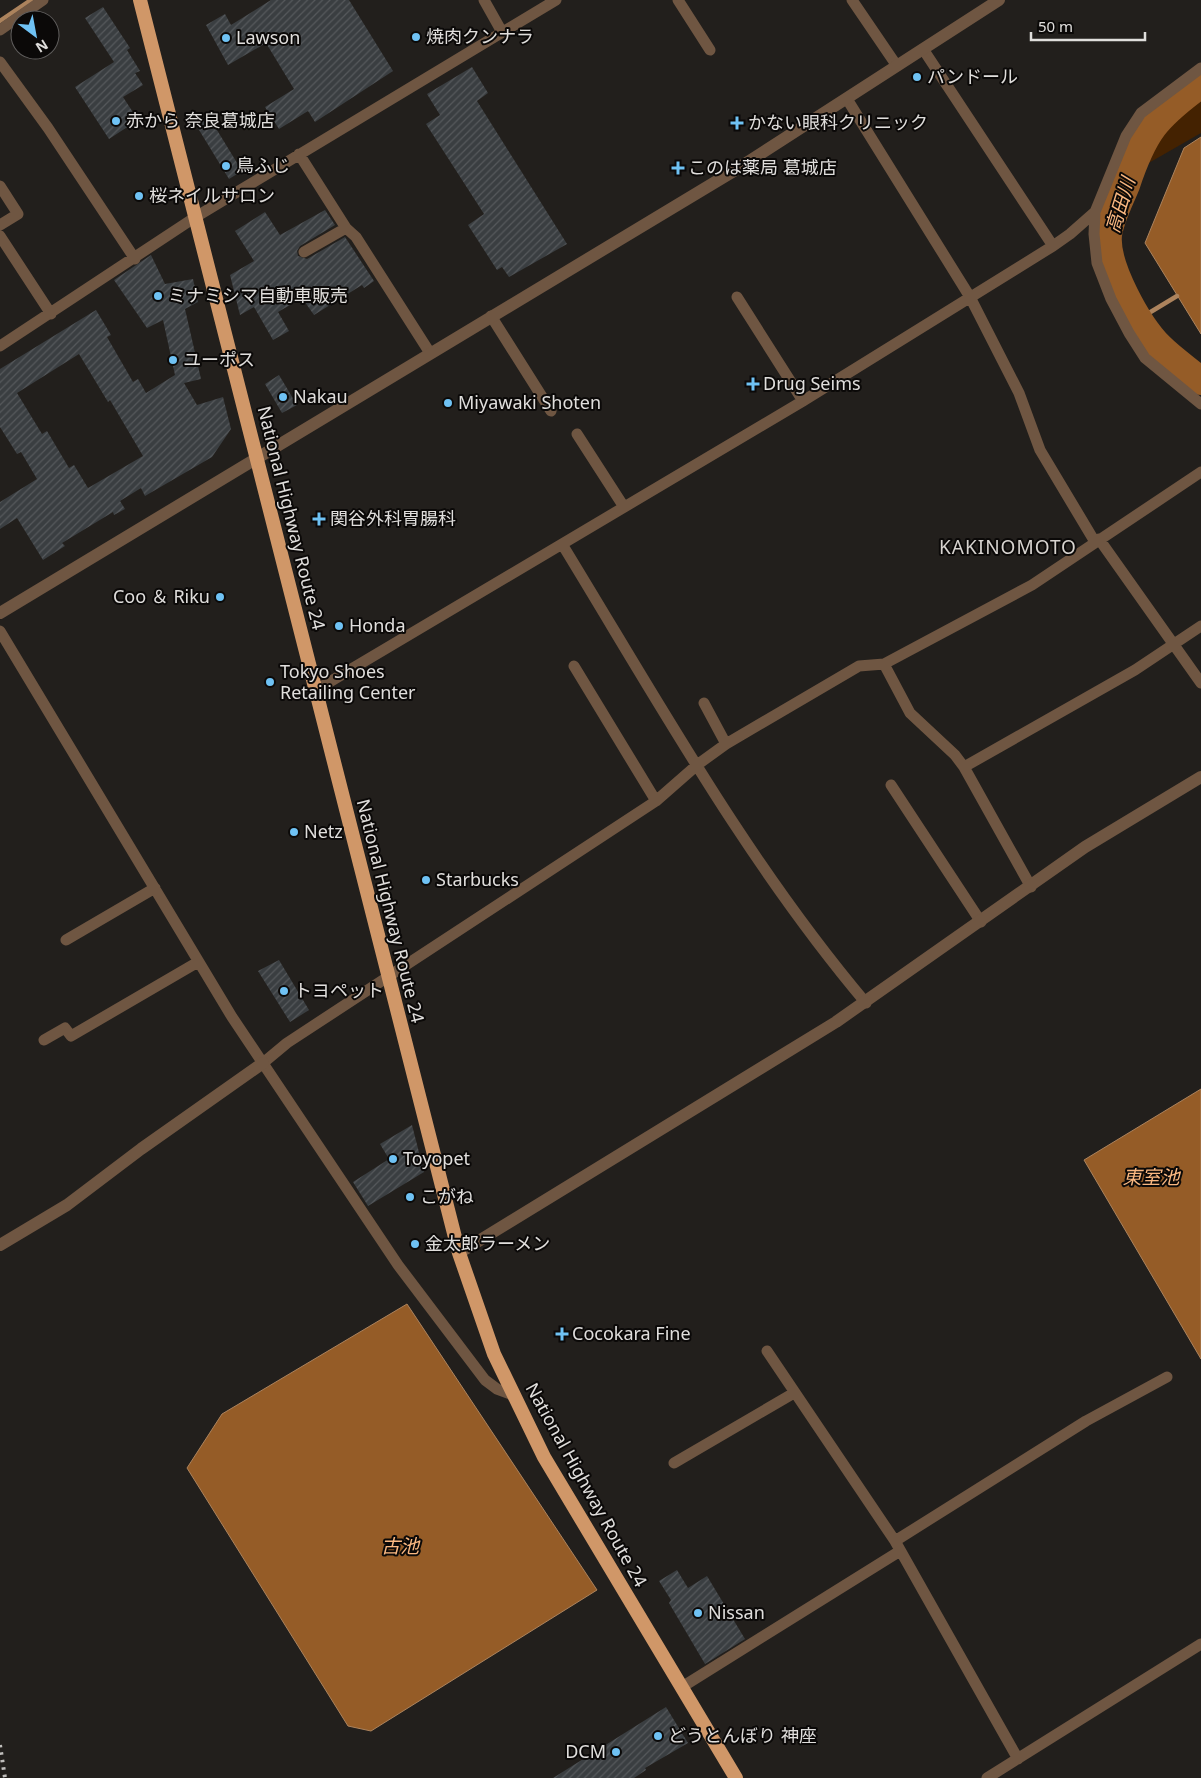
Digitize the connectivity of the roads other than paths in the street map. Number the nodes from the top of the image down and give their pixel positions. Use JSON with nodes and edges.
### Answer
{"nodes":[{"id":1,"x":43,"y":0,"type":"edge"},
{"id":2,"x":140,"y":0,"type":"edge"},
{"id":3,"x":484,"y":0,"type":"edge"},
{"id":4,"x":556,"y":0,"type":"edge"},
{"id":5,"x":678,"y":0,"type":"edge"},
{"id":6,"x":852,"y":0,"type":"edge"},
{"id":7,"x":999,"y":0,"type":"edge"},
{"id":8,"x":0,"y":30,"type":"edge"},
{"id":9,"x":502,"y":32,"type":"junction"},
{"id":10,"x":923,"y":49,"type":"junction"},
{"id":11,"x":710,"y":50,"type":"dead end"},
{"id":12,"x":0,"y":62,"type":"edge"},
{"id":13,"x":897,"y":66,"type":"junction"},
{"id":14,"x":1201,"y":68,"type":"edge"},
{"id":15,"x":847,"y":99,"type":"junction"},
{"id":16,"x":299,"y":154,"type":"junction"},
{"id":17,"x":0,"y":186,"type":"edge"},
{"id":18,"x":1095,"y":212,"type":"junction"},
{"id":19,"x":194,"y":218,"type":"junction"},
{"id":20,"x":0,"y":225,"type":"edge"},
{"id":21,"x":346,"y":228,"type":"junction"},
{"id":22,"x":0,"y":236,"type":"edge"},
{"id":23,"x":1053,"y":246,"type":"junction"},
{"id":24,"x":304,"y":252,"type":"dead end"},
{"id":25,"x":135,"y":258,"type":"junction"},
{"id":26,"x":970,"y":297,"type":"junction"},
{"id":27,"x":737,"y":298,"type":"dead end"},
{"id":28,"x":51,"y":314,"type":"junction"},
{"id":29,"x":491,"y":316,"type":"junction"},
{"id":30,"x":0,"y":346,"type":"edge"},
{"id":31,"x":430,"y":353,"type":"junction"},
{"id":32,"x":802,"y":401,"type":"junction"},
{"id":33,"x":1201,"y":404,"type":"edge"},
{"id":34,"x":552,"y":411,"type":"dead end"},
{"id":35,"x":577,"y":434,"type":"dead end"},
{"id":36,"x":257,"y":459,"type":"junction"},
{"id":37,"x":1201,"y":472,"type":"edge"},
{"id":38,"x":624,"y":507,"type":"junction"},
{"id":39,"x":1097,"y":540,"type":"junction"},
{"id":40,"x":562,"y":544,"type":"junction"},
{"id":41,"x":0,"y":613,"type":"edge"},
{"id":42,"x":1201,"y":626,"type":"edge"},
{"id":43,"x":0,"y":631,"type":"edge"},
{"id":44,"x":1174,"y":643,"type":"junction"},
{"id":45,"x":884,"y":664,"type":"junction"},
{"id":46,"x":574,"y":666,"type":"dead end"},
{"id":47,"x":1201,"y":683,"type":"edge"},
{"id":48,"x":316,"y":690,"type":"junction"},
{"id":49,"x":704,"y":703,"type":"dead end"},
{"id":50,"x":726,"y":744,"type":"junction"},
{"id":51,"x":697,"y":765,"type":"junction"},
{"id":52,"x":964,"y":766,"type":"junction"},
{"id":53,"x":1201,"y":777,"type":"edge"},
{"id":54,"x":891,"y":785,"type":"dead end"},
{"id":55,"x":656,"y":801,"type":"junction"},
{"id":56,"x":1031,"y":887,"type":"junction"},
{"id":57,"x":155,"y":888,"type":"junction"},
{"id":58,"x":981,"y":922,"type":"junction"},
{"id":59,"x":66,"y":940,"type":"dead end"},
{"id":60,"x":198,"y":962,"type":"junction"},
{"id":61,"x":387,"y":978,"type":"junction"},
{"id":62,"x":866,"y":1002,"type":"junction"},
{"id":63,"x":44,"y":1040,"type":"dead end"},
{"id":64,"x":263,"y":1063,"type":"junction"},
{"id":65,"x":2,"y":1241,"type":"edge"},
{"id":66,"x":458,"y":1253,"type":"junction"},
{"id":67,"x":767,"y":1352,"type":"dead end"},
{"id":68,"x":1167,"y":1377,"type":"dead end"},
{"id":69,"x":794,"y":1393,"type":"junction"},
{"id":70,"x":513,"y":1395,"type":"junction"},
{"id":71,"x":674,"y":1463,"type":"dead end"},
{"id":72,"x":897,"y":1546,"type":"junction"},
{"id":73,"x":1201,"y":1644,"type":"edge"},
{"id":74,"x":682,"y":1687,"type":"junction"},
{"id":75,"x":1018,"y":1759,"type":"junction"},
{"id":76,"x":736,"y":1778,"type":"edge"},
{"id":77,"x":987,"y":1778,"type":"edge"}],
"edges":[{"from":1,"to":8,"type":"street"},
{"from":2,"to":19,"type":"highway","name":"National Highway Route 24"},
{"from":3,"to":9,"type":"street"},
{"from":4,"to":9,"type":"street"},
{"from":5,"to":11,"type":"street"},
{"from":6,"to":13,"type":"street"},
{"from":7,"to":10,"type":"street"},
{"from":9,"to":16,"type":"street"},
{"from":10,"to":13,"type":"street"},
{"from":10,"to":23,"type":"street"},
{"from":12,"to":25,"type":"street"},
{"from":13,"to":15,"type":"street"},
{"from":14,"to":18,"type":"street"},
{"from":15,"to":26,"type":"street"},
{"from":15,"to":29,"type":"street"},
{"from":16,"to":19,"type":"street"},
{"from":16,"to":21,"type":"street"},
{"from":17,"to":20,"type":"street"},
{"from":18,"to":23,"type":"street"},
{"from":18,"to":33,"type":"street"},
{"from":19,"to":25,"type":"street"},
{"from":19,"to":36,"type":"highway","name":"National Highway Route 24"},
{"from":21,"to":24,"type":"street"},
{"from":21,"to":31,"type":"street"},
{"from":22,"to":28,"type":"street"},
{"from":23,"to":26,"type":"street"},
{"from":25,"to":28,"type":"street"},
{"from":26,"to":32,"type":"street"},
{"from":26,"to":39,"type":"street"},
{"from":27,"to":32,"type":"street"},
{"from":28,"to":30,"type":"street"},
{"from":29,"to":31,"type":"street"},
{"from":29,"to":34,"type":"street"},
{"from":31,"to":36,"type":"street"},
{"from":32,"to":38,"type":"street"},
{"from":35,"to":38,"type":"street"},
{"from":36,"to":41,"type":"street"},
{"from":36,"to":48,"type":"highway","name":"National Highway Route 24"},
{"from":37,"to":39,"type":"street"},
{"from":38,"to":40,"type":"street"},
{"from":39,"to":44,"type":"street"},
{"from":39,"to":45,"type":"street"},
{"from":40,"to":48,"type":"street"},
{"from":40,"to":51,"type":"street"},
{"from":42,"to":44,"type":"street"},
{"from":43,"to":57,"type":"street"},
{"from":44,"to":47,"type":"street"},
{"from":44,"to":52,"type":"street"},
{"from":45,"to":50,"type":"street"},
{"from":45,"to":52,"type":"street"},
{"from":46,"to":55,"type":"street"},
{"from":48,"to":61,"type":"highway","name":"National Highway Route 24"},
{"from":49,"to":50,"type":"street"},
{"from":50,"to":51,"type":"street"},
{"from":51,"to":55,"type":"street"},
{"from":51,"to":62,"type":"street"},
{"from":52,"to":56,"type":"street"},
{"from":53,"to":56,"type":"street"},
{"from":54,"to":58,"type":"street"},
{"from":55,"to":61,"type":"street"},
{"from":56,"to":58,"type":"street"},
{"from":57,"to":59,"type":"street"},
{"from":57,"to":60,"type":"street"},
{"from":58,"to":62,"type":"street"},
{"from":60,"to":63,"type":"street"},
{"from":60,"to":64,"type":"street"},
{"from":61,"to":64,"type":"street"},
{"from":61,"to":66,"type":"highway","name":"National Highway Route 24"},
{"from":62,"to":66,"type":"street"},
{"from":64,"to":65,"type":"street"},
{"from":64,"to":70,"type":"street"},
{"from":66,"to":70,"type":"highway","name":"National Highway Route 24"},
{"from":67,"to":69,"type":"street"},
{"from":68,"to":72,"type":"street"},
{"from":69,"to":71,"type":"street"},
{"from":69,"to":72,"type":"street"},
{"from":70,"to":74,"type":"highway","name":"National Highway Route 24"},
{"from":72,"to":74,"type":"street"},
{"from":72,"to":75,"type":"street"},
{"from":73,"to":75,"type":"street"},
{"from":74,"to":76,"type":"highway","name":"National Highway Route 24"},
{"from":75,"to":77,"type":"street"}]}
